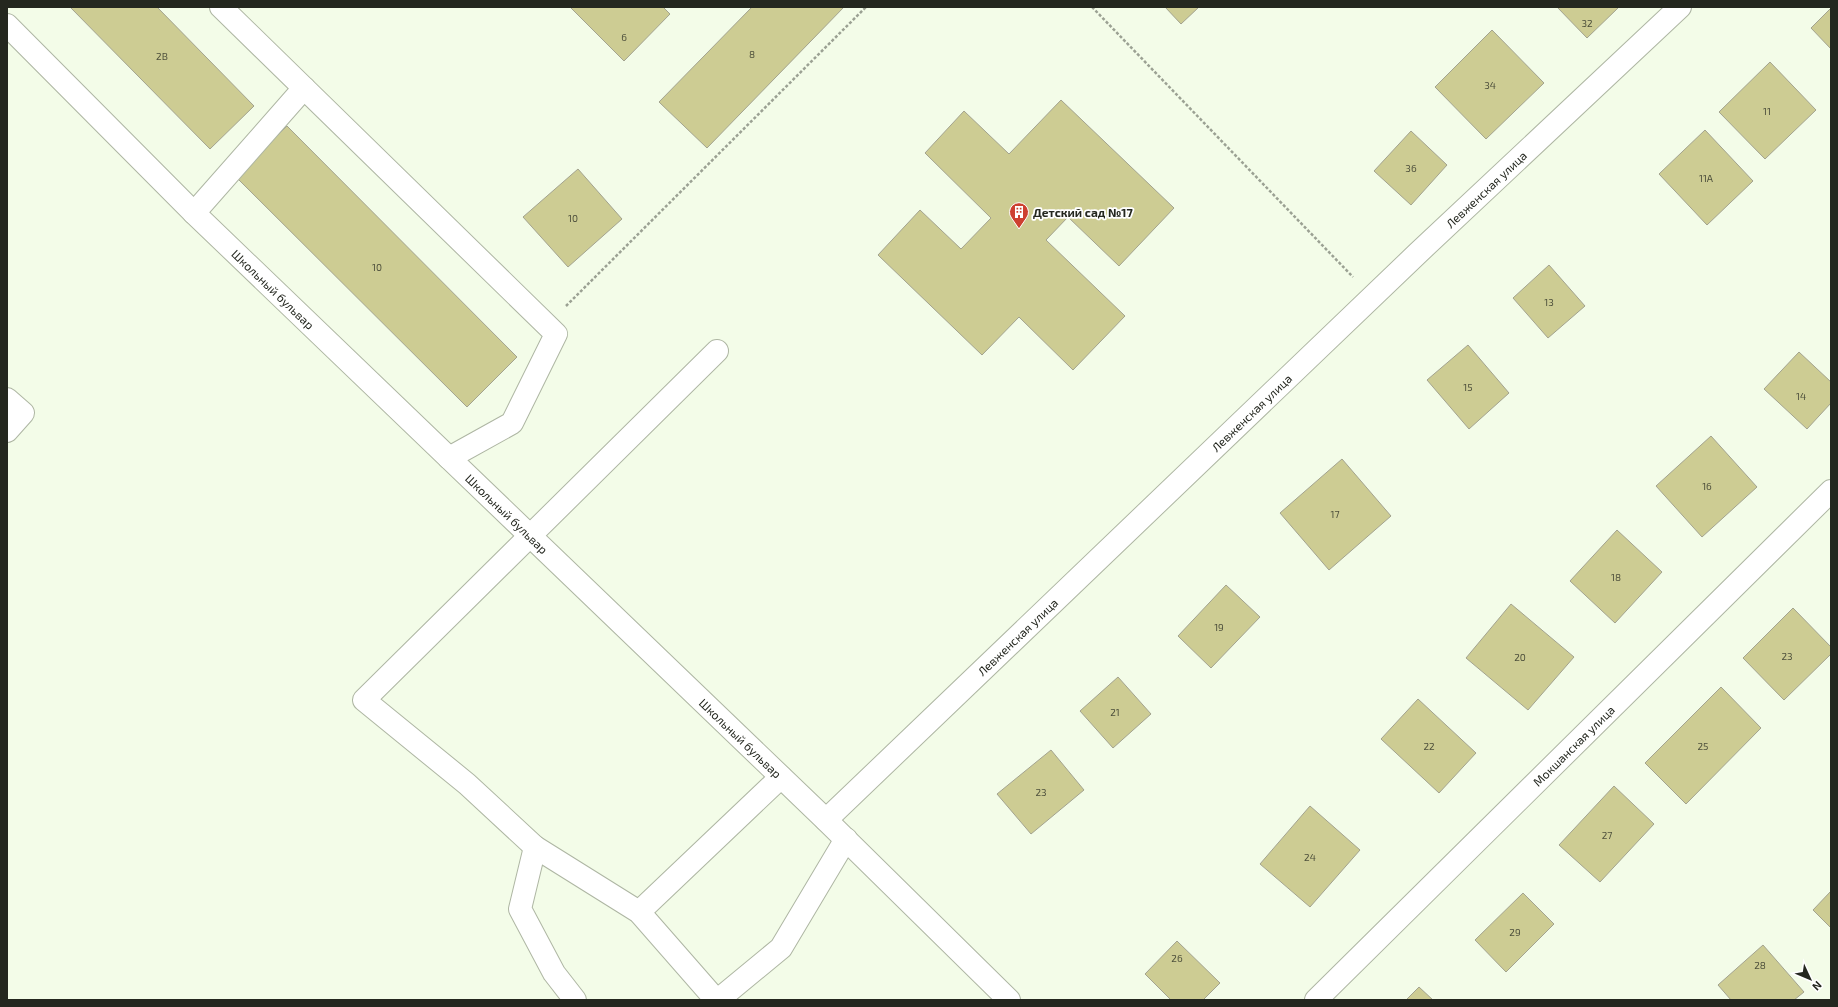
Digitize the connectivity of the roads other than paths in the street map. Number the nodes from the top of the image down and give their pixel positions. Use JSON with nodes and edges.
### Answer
{"nodes":[{"id":1,"x":221,"y":7,"type":"edge"},
{"id":2,"x":1680,"y":7,"type":"edge"},
{"id":3,"x":7,"y":25,"type":"edge"},
{"id":4,"x":304,"y":88,"type":"junction"},
{"id":5,"x":194,"y":213,"type":"junction"},
{"id":6,"x":717,"y":351,"type":"dead end"},
{"id":7,"x":7,"y":399,"type":"edge"},
{"id":8,"x":7,"y":431,"type":"edge"},
{"id":9,"x":449,"y":458,"type":"junction"},
{"id":10,"x":1831,"y":491,"type":"edge"},
{"id":11,"x":530,"y":536,"type":"junction"},
{"id":12,"x":781,"y":777,"type":"junction"},
{"id":13,"x":826,"y":820,"type":"junction"},
{"id":14,"x":846,"y":840,"type":"junction"},
{"id":15,"x":535,"y":847,"type":"junction"},
{"id":16,"x":639,"y":912,"type":"junction"},
{"id":17,"x":575,"y":1000,"type":"edge"},
{"id":18,"x":717,"y":1000,"type":"edge"},
{"id":19,"x":1009,"y":1000,"type":"edge"},
{"id":20,"x":1316,"y":1000,"type":"edge"}],
"edges":[{"from":1,"to":4,"type":"street"},
{"from":2,"to":13,"type":"street","name":"Левженская улица"},
{"from":3,"to":5,"type":"street","name":"Школьный бульвар"},
{"from":4,"to":5,"type":"street"},
{"from":4,"to":9,"type":"street"},
{"from":5,"to":9,"type":"street","name":"Школьный бульвар"},
{"from":6,"to":11,"type":"street"},
{"from":7,"to":8,"type":"street"},
{"from":9,"to":11,"type":"street","name":"Школьный бульвар"},
{"from":10,"to":20,"type":"street","name":"Мокшанская улица"},
{"from":11,"to":12,"type":"street","name":"Школьный бульвар"},
{"from":11,"to":15,"type":"street"},
{"from":12,"to":13,"type":"street","name":"Школьный бульвар"},
{"from":12,"to":16,"type":"street"},
{"from":13,"to":14,"type":"street","name":"Школьный бульвар"},
{"from":14,"to":18,"type":"street"},
{"from":14,"to":19,"type":"street","name":"Школьный бульвар"},
{"from":15,"to":16,"type":"street"},
{"from":15,"to":17,"type":"street"},
{"from":16,"to":18,"type":"street"}]}
